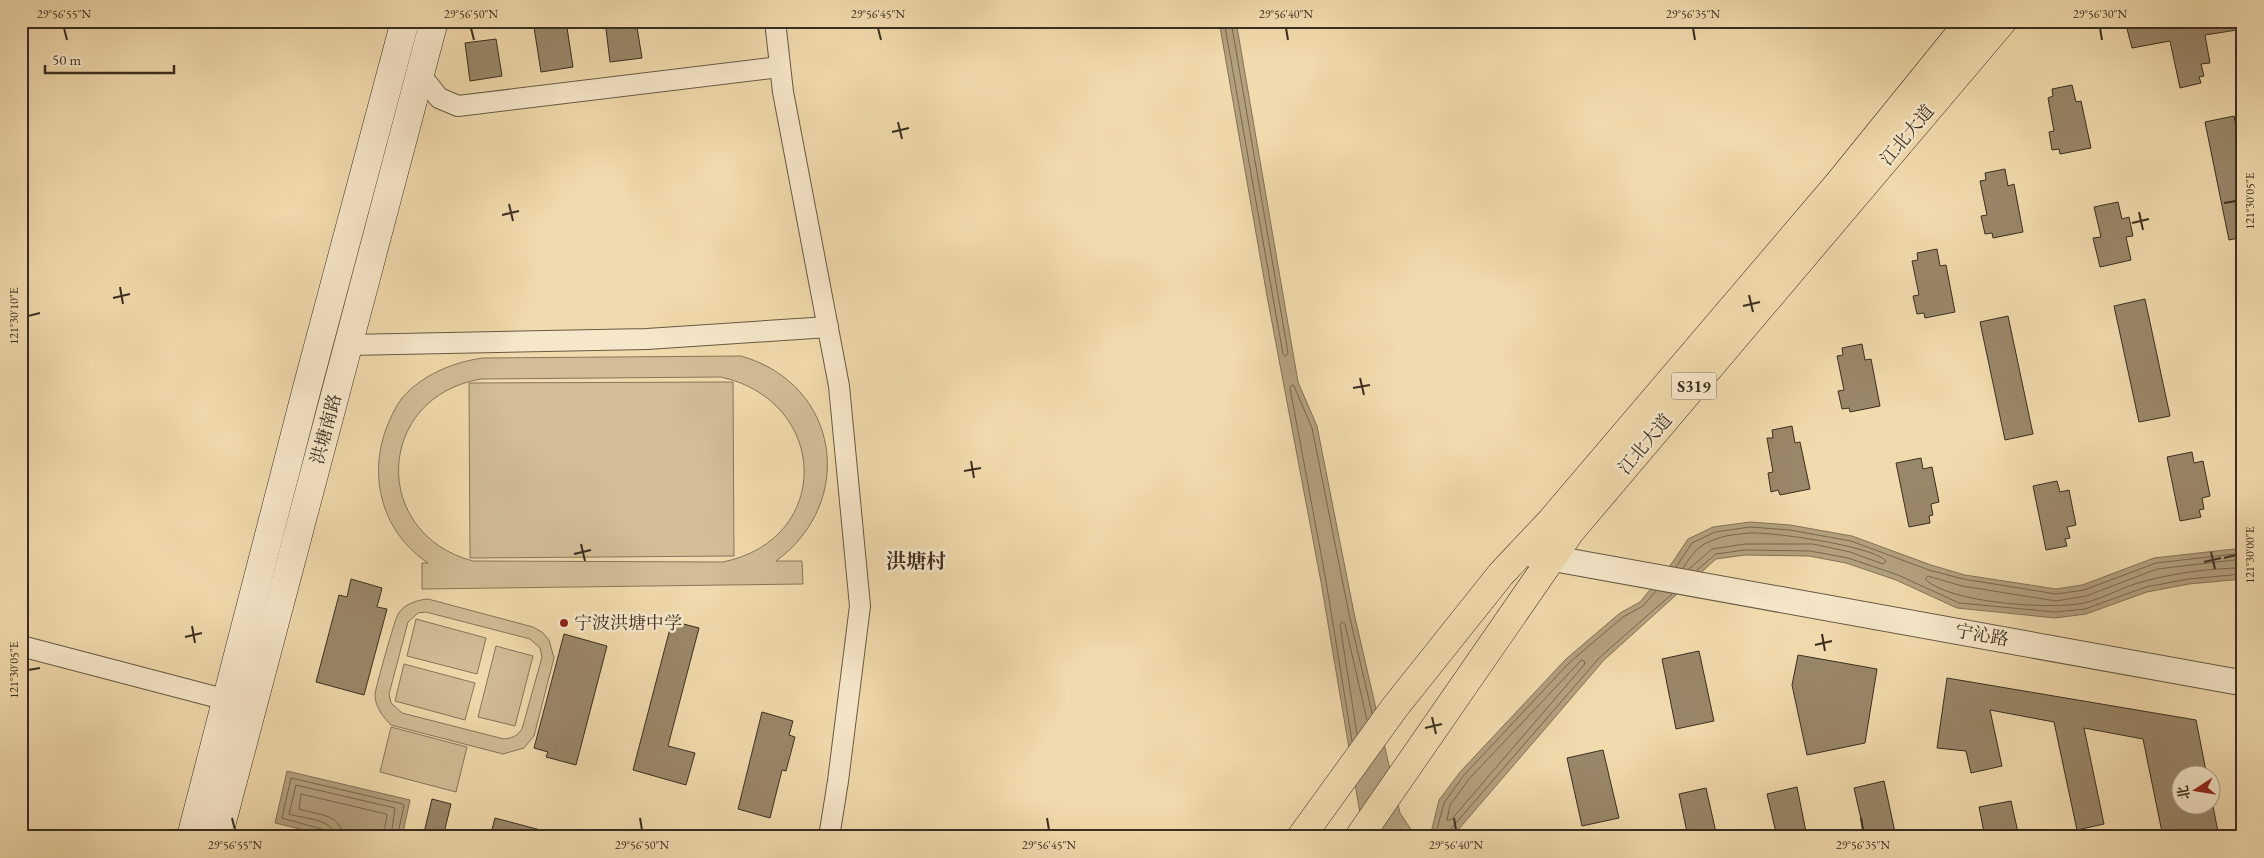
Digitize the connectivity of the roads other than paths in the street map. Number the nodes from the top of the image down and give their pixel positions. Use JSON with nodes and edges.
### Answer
{"nodes":[{"id":1,"x":405,"y":21,"type":"edge"},
{"id":2,"x":434,"y":21,"type":"edge"},
{"id":3,"x":775,"y":21,"type":"edge"},
{"id":4,"x":1970,"y":21,"type":"edge"},
{"id":5,"x":2003,"y":21,"type":"edge"},
{"id":6,"x":780,"y":67,"type":"junction"},
{"id":7,"x":420,"y":74,"type":"junction"},
{"id":8,"x":828,"y":327,"type":"junction"},
{"id":9,"x":348,"y":345,"type":"junction"},
{"id":10,"x":1519,"y":553,"type":"junction"},
{"id":11,"x":1553,"y":557,"type":"junction"},
{"id":12,"x":21,"y":646,"type":"edge"},
{"id":13,"x":2243,"y":683,"type":"edge"},
{"id":14,"x":227,"y":700,"type":"junction"},
{"id":15,"x":191,"y":837,"type":"edge"},
{"id":16,"x":218,"y":837,"type":"edge"},
{"id":17,"x":829,"y":837,"type":"edge"},
{"id":18,"x":1301,"y":837,"type":"edge"},
{"id":19,"x":1359,"y":837,"type":"edge"}],
"edges":[{"from":1,"to":14,"type":"main road","name":"洪塘南路"},
{"from":2,"to":7,"type":"main road","name":"洪塘南路"},
{"from":3,"to":6,"type":"street"},
{"from":4,"to":10,"type":"main road","name":"江北大道","number":"S319"},
{"from":5,"to":11,"type":"main road","name":"江北大道","number":"S319"},
{"from":6,"to":7,"type":"street"},
{"from":6,"to":8,"type":"street"},
{"from":7,"to":9,"type":"main road","name":"洪塘南路"},
{"from":8,"to":9,"type":"street"},
{"from":8,"to":17,"type":"street"},
{"from":9,"to":16,"type":"main road","name":"洪塘南路"},
{"from":10,"to":11,"type":"street","name":"宁沁路"},
{"from":10,"to":18,"type":"main road","name":"江北大道","number":"S319"},
{"from":11,"to":13,"type":"street","name":"宁沁路"},
{"from":11,"to":19,"type":"main road","name":"江北大道","number":"S319"},
{"from":12,"to":14,"type":"street"},
{"from":14,"to":15,"type":"main road","name":"洪塘南路"}]}
